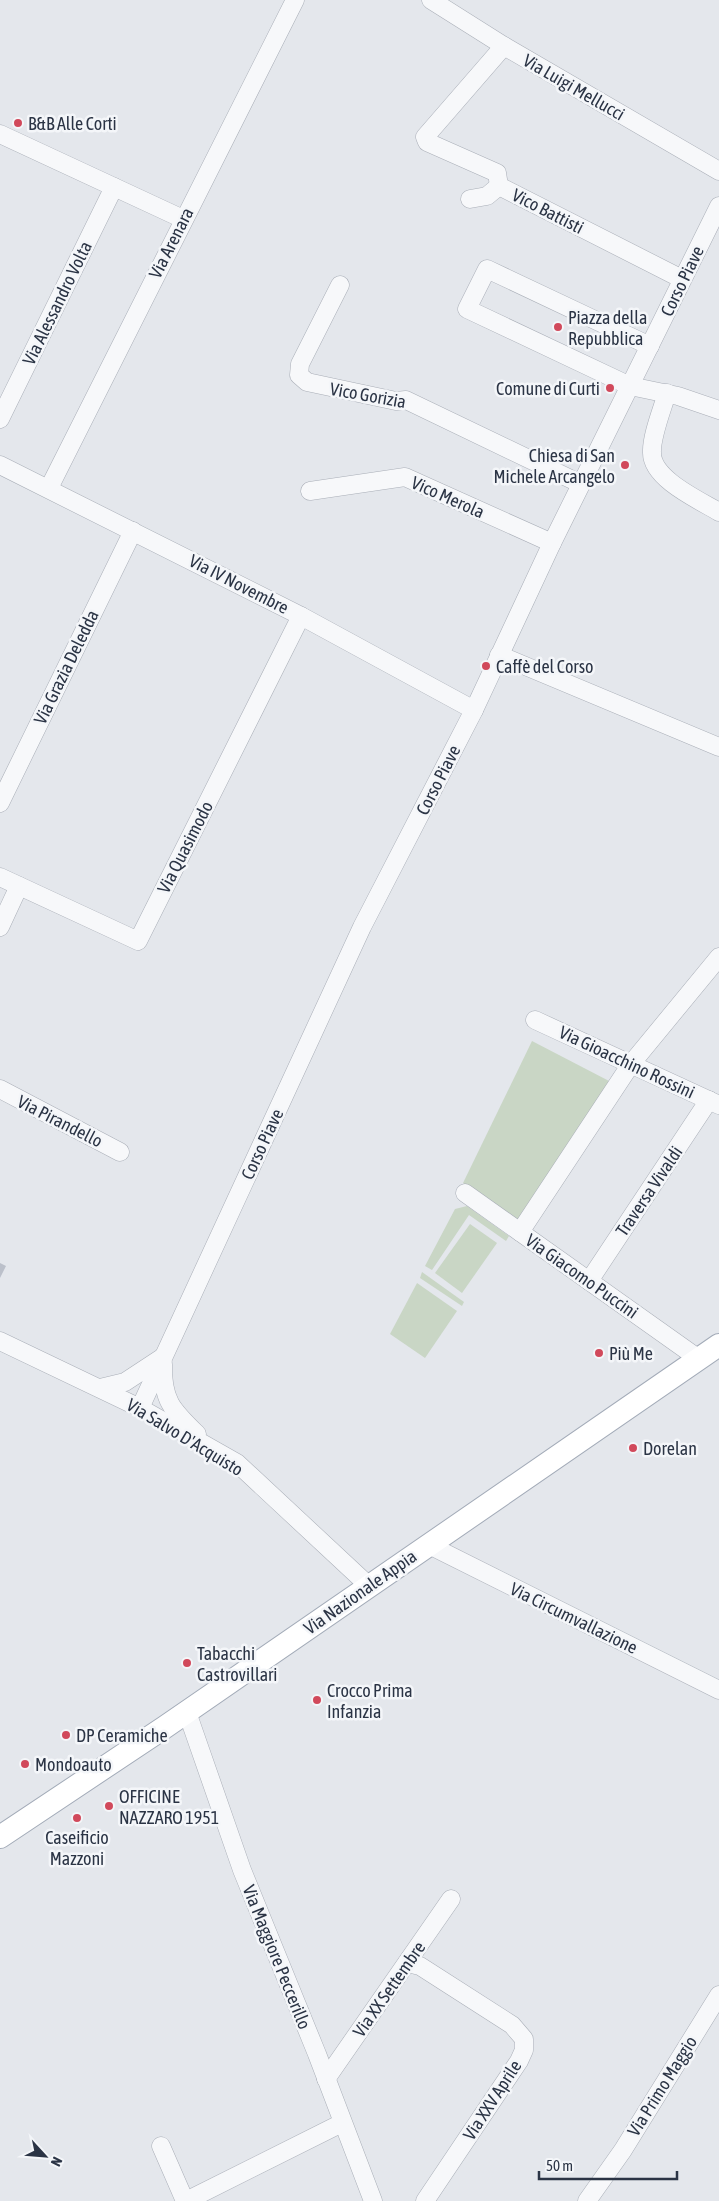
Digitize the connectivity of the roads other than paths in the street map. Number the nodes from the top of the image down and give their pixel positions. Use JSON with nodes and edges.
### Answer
{"nodes":[{"id":1,"x":295,"y":0,"type":"edge"},
{"id":2,"x":431,"y":0,"type":"edge"},
{"id":3,"x":504,"y":46,"type":"junction"},
{"id":4,"x":0,"y":134,"type":"edge"},
{"id":5,"x":719,"y":171,"type":"edge"},
{"id":6,"x":499,"y":186,"type":"junction"},
{"id":7,"x":114,"y":187,"type":"junction"},
{"id":8,"x":470,"y":199,"type":"dead end"},
{"id":9,"x":719,"y":206,"type":"edge"},
{"id":10,"x":183,"y":220,"type":"junction"},
{"id":11,"x":682,"y":279,"type":"junction"},
{"id":12,"x":340,"y":285,"type":"dead end"},
{"id":13,"x":650,"y":346,"type":"junction"},
{"id":14,"x":630,"y":386,"type":"junction"},
{"id":15,"x":667,"y":393,"type":"junction"},
{"id":16,"x":719,"y":410,"type":"edge"},
{"id":17,"x":0,"y":419,"type":"edge"},
{"id":18,"x":0,"y":465,"type":"edge"},
{"id":19,"x":581,"y":484,"type":"junction"},
{"id":20,"x":49,"y":488,"type":"junction"},
{"id":21,"x":310,"y":491,"type":"dead end"},
{"id":22,"x":719,"y":512,"type":"edge"},
{"id":23,"x":133,"y":531,"type":"junction"},
{"id":24,"x":552,"y":543,"type":"junction"},
{"id":25,"x":301,"y":616,"type":"junction"},
{"id":26,"x":499,"y":655,"type":"junction"},
{"id":27,"x":474,"y":710,"type":"junction"},
{"id":28,"x":719,"y":748,"type":"edge"},
{"id":29,"x":0,"y":803,"type":"edge"},
{"id":30,"x":0,"y":877,"type":"edge"},
{"id":31,"x":19,"y":886,"type":"junction"},
{"id":32,"x":0,"y":927,"type":"edge"},
{"id":33,"x":719,"y":957,"type":"edge"},
{"id":34,"x":535,"y":1020,"type":"dead end"},
{"id":35,"x":631,"y":1064,"type":"junction"},
{"id":36,"x":0,"y":1089,"type":"edge"},
{"id":37,"x":714,"y":1102,"type":"edge"},
{"id":38,"x":120,"y":1152,"type":"dead end"},
{"id":39,"x":465,"y":1193,"type":"dead end"},
{"id":40,"x":520,"y":1232,"type":"junction"},
{"id":41,"x":589,"y":1281,"type":"junction"},
{"id":42,"x":0,"y":1341,"type":"edge"},
{"id":43,"x":719,"y":1345,"type":"edge"},
{"id":44,"x":164,"y":1356,"type":"junction"},
{"id":45,"x":699,"y":1359,"type":"junction"},
{"id":46,"x":100,"y":1388,"type":"junction"},
{"id":47,"x":140,"y":1408,"type":"junction"},
{"id":48,"x":215,"y":1451,"type":"junction"},
{"id":49,"x":429,"y":1545,"type":"junction"},
{"id":50,"x":369,"y":1586,"type":"junction"},
{"id":51,"x":719,"y":1690,"type":"edge"},
{"id":52,"x":187,"y":1712,"type":"junction"},
{"id":53,"x":0,"y":1837,"type":"edge"},
{"id":54,"x":451,"y":1899,"type":"dead end"},
{"id":55,"x":407,"y":1963,"type":"junction"},
{"id":56,"x":719,"y":1995,"type":"edge"},
{"id":57,"x":326,"y":2079,"type":"junction"},
{"id":58,"x":342,"y":2124,"type":"junction"},
{"id":59,"x":161,"y":2146,"type":"dead end"},
{"id":60,"x":372,"y":2200,"type":"edge"},
{"id":61,"x":185,"y":2201,"type":"edge"},
{"id":62,"x":425,"y":2201,"type":"edge"},
{"id":63,"x":587,"y":2201,"type":"edge"}],
"edges":[{"from":1,"to":10,"type":"street","name":"Via Arenara"},
{"from":2,"to":3,"type":"street","name":"Via Luigi Mellucci"},
{"from":3,"to":5,"type":"street","name":"Via Luigi Mellucci"},
{"from":3,"to":6,"type":"street","name":"Vico Battisti"},
{"from":4,"to":7,"type":"street"},
{"from":6,"to":8,"type":"street"},
{"from":6,"to":11,"type":"street","name":"Vico Battisti"},
{"from":7,"to":10,"type":"street"},
{"from":7,"to":17,"type":"street","name":"Via Alessandro Volta"},
{"from":9,"to":11,"type":"street","name":"Corso Piave"},
{"from":10,"to":20,"type":"street","name":"Via Arenara"},
{"from":11,"to":13,"type":"street","name":"Corso Piave"},
{"from":12,"to":19,"type":"street","name":"Vico Gorizia"},
{"from":13,"to":14,"type":"street","name":"Corso Piave"},
{"from":13,"to":14,"type":"street"},
{"from":14,"to":15,"type":"street"},
{"from":14,"to":19,"type":"street","name":"Corso Piave"},
{"from":15,"to":16,"type":"street"},
{"from":15,"to":22,"type":"street"},
{"from":18,"to":20,"type":"street","name":"Via IV Novembre"},
{"from":19,"to":24,"type":"street","name":"Corso Piave"},
{"from":20,"to":23,"type":"street","name":"Via IV Novembre"},
{"from":21,"to":24,"type":"street","name":"Vico Merola"},
{"from":23,"to":25,"type":"street","name":"Via IV Novembre"},
{"from":23,"to":29,"type":"street","name":"Via Grazia Deledda"},
{"from":24,"to":26,"type":"street","name":"Corso Piave"},
{"from":25,"to":27,"type":"street","name":"Via IV Novembre"},
{"from":25,"to":31,"type":"street","name":"Via Quasimodo"},
{"from":26,"to":27,"type":"street","name":"Corso Piave"},
{"from":26,"to":28,"type":"street"},
{"from":27,"to":44,"type":"street","name":"Corso Piave"},
{"from":30,"to":31,"type":"street","name":"Via Quasimodo"},
{"from":31,"to":32,"type":"street"},
{"from":33,"to":35,"type":"street"},
{"from":34,"to":35,"type":"street","name":"Via Gioacchino Rossini"},
{"from":35,"to":37,"type":"street","name":"Via Gioacchino Rossini"},
{"from":35,"to":40,"type":"street"},
{"from":36,"to":38,"type":"street","name":"Via Pirandello"},
{"from":37,"to":41,"type":"street","name":"Traversa Vivaldi"},
{"from":39,"to":40,"type":"street","name":"Via Giacomo Puccini"},
{"from":40,"to":41,"type":"street","name":"Via Giacomo Puccini"},
{"from":41,"to":45,"type":"street","name":"Via Giacomo Puccini"},
{"from":42,"to":46,"type":"street","name":"Via Salvo D'Acquisto"},
{"from":43,"to":45,"type":"main road","name":"Via Nazionale Appia"},
{"from":44,"to":46,"type":"street"},
{"from":44,"to":47,"type":"street","name":"Corso Piave"},
{"from":44,"to":48,"type":"street","name":"Corso Piave"},
{"from":45,"to":49,"type":"main road","name":"Via Nazionale Appia"},
{"from":46,"to":47,"type":"street","name":"Via Salvo D'Acquisto"},
{"from":47,"to":48,"type":"street","name":"Via Salvo D'Acquisto"},
{"from":48,"to":50,"type":"street","name":"Via Salvo D'Acquisto"},
{"from":49,"to":50,"type":"main road","name":"Via Nazionale Appia"},
{"from":49,"to":51,"type":"street","name":"Via Circumvallazione"},
{"from":50,"to":52,"type":"main road","name":"Via Nazionale Appia"},
{"from":52,"to":53,"type":"main road","name":"Via Nazionale Appia"},
{"from":52,"to":57,"type":"street","name":"Via Maggiore Peccerillo"},
{"from":54,"to":55,"type":"street","name":"Via XX Settembre"},
{"from":55,"to":57,"type":"street","name":"Via XX Settembre"},
{"from":55,"to":62,"type":"street","name":"Via XXV Aprile"},
{"from":56,"to":63,"type":"street","name":"Via Primo Maggio"},
{"from":57,"to":58,"type":"street","name":"Via Maggiore Peccerillo"},
{"from":58,"to":60,"type":"street","name":"Via Maggiore Peccerillo"},
{"from":58,"to":61,"type":"street"},
{"from":59,"to":61,"type":"street"}]}
